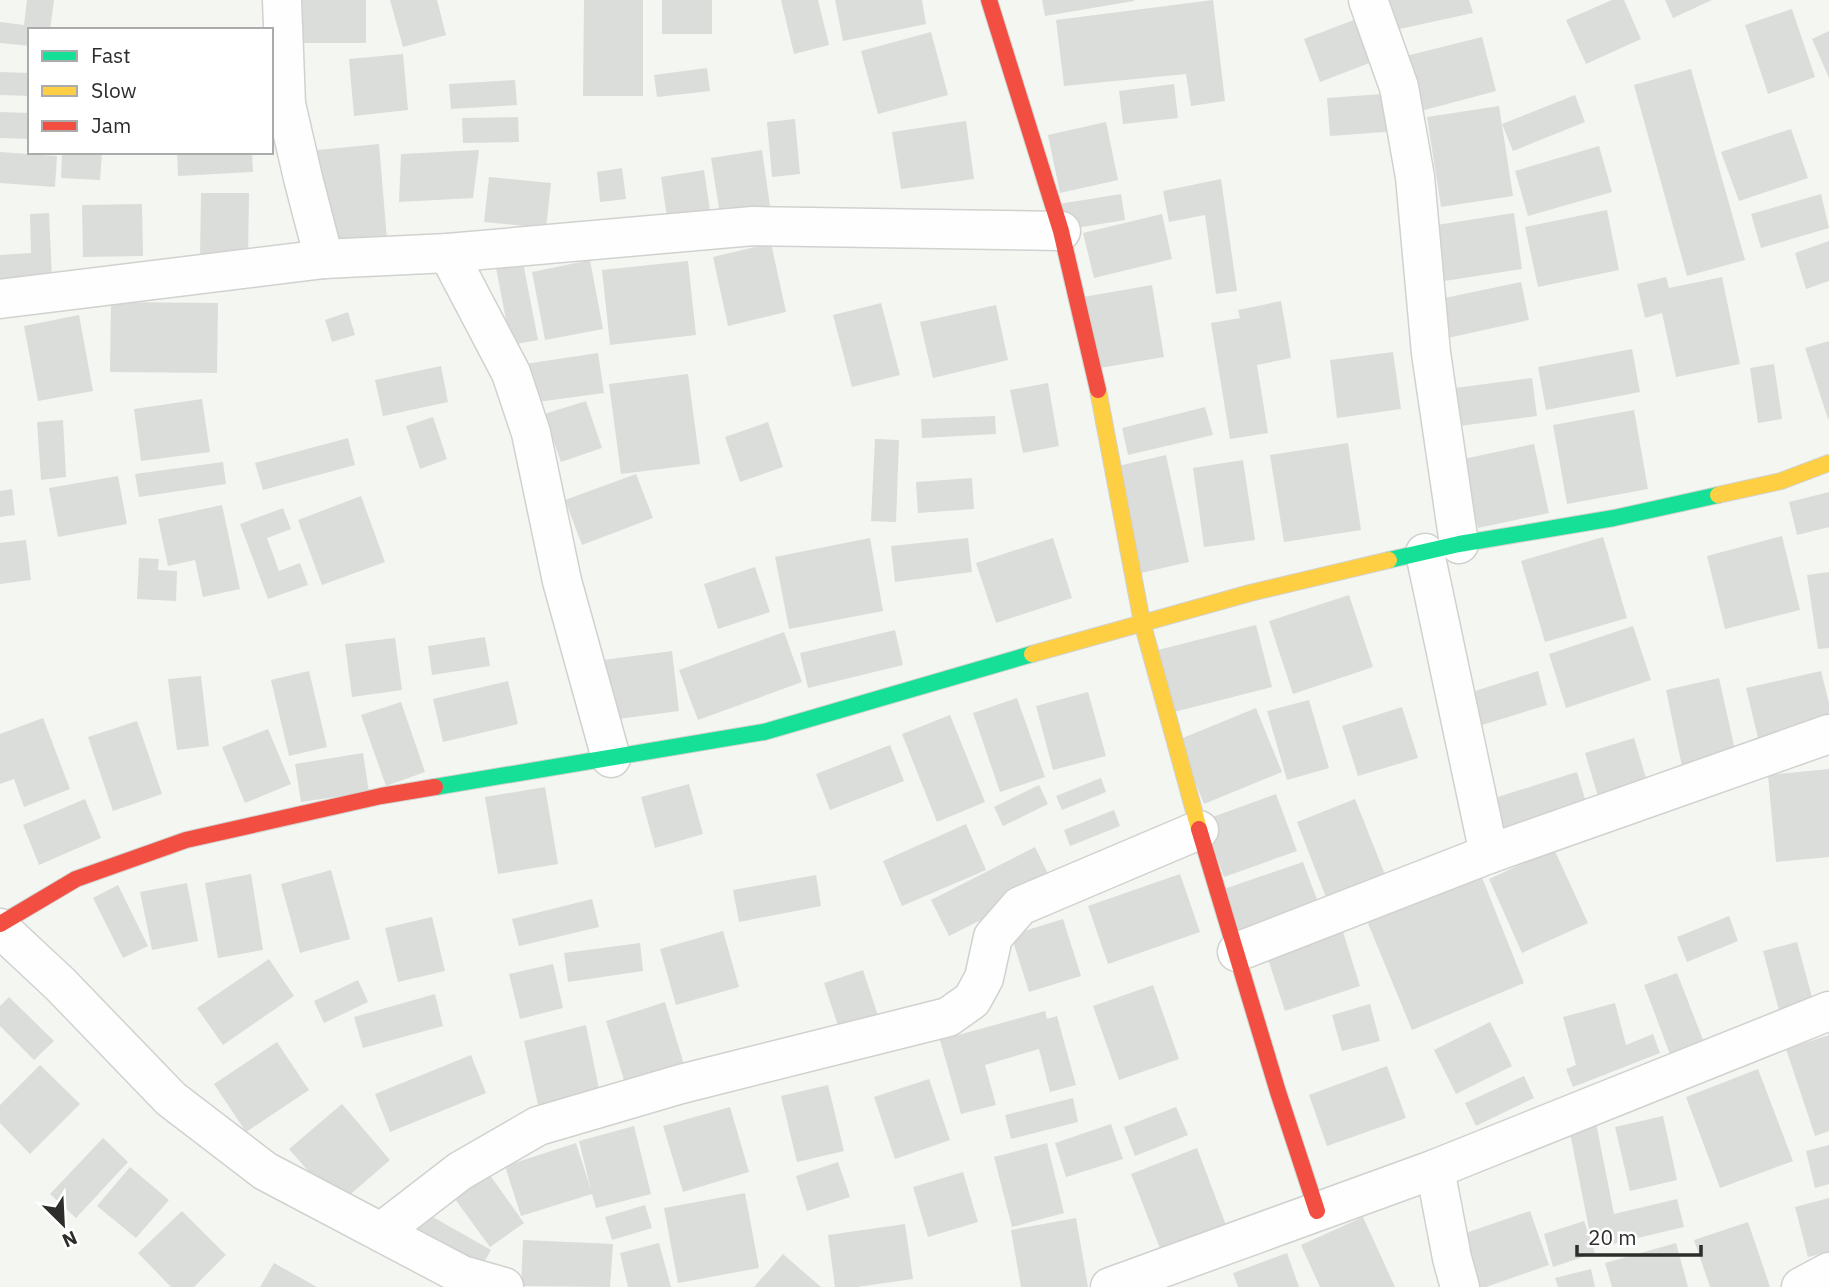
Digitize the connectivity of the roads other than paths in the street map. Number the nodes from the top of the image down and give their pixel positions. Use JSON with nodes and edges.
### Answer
{"nodes":[{"id":1,"x":282,"y":0,"type":"edge"},
{"id":2,"x":989,"y":0,"type":"edge"},
{"id":3,"x":1368,"y":0,"type":"edge"},
{"id":4,"x":1062,"y":231,"type":"junction"},
{"id":5,"x":448,"y":253,"type":"junction"},
{"id":6,"x":324,"y":259,"type":"junction"},
{"id":7,"x":0,"y":299,"type":"edge"},
{"id":8,"x":1829,"y":463,"type":"edge"},
{"id":9,"x":1442,"y":549,"type":"junction"},
{"id":10,"x":1142,"y":622,"type":"junction"},
{"id":11,"x":1829,"y":734,"type":"edge"},
{"id":12,"x":611,"y":758,"type":"junction"},
{"id":13,"x":1199,"y":830,"type":"junction"},
{"id":14,"x":1489,"y":854,"type":"junction"},
{"id":15,"x":0,"y":926,"type":"edge"},
{"id":16,"x":1237,"y":953,"type":"junction"},
{"id":17,"x":1829,"y":1011,"type":"edge"},
{"id":18,"x":1435,"y":1168,"type":"junction"},
{"id":19,"x":1317,"y":1211,"type":"junction"},
{"id":20,"x":382,"y":1232,"type":"junction"},
{"id":21,"x":1829,"y":1272,"type":"edge"},
{"id":22,"x":463,"y":1281,"type":"edge"},
{"id":23,"x":504,"y":1287,"type":"edge"},
{"id":24,"x":1110,"y":1287,"type":"edge"},
{"id":25,"x":1460,"y":1287,"type":"edge"},
{"id":26,"x":1801,"y":1287,"type":"edge"}],
"edges":[{"from":1,"to":6,"type":"street"},
{"from":2,"to":4,"type":"street"},
{"from":3,"to":9,"type":"street"},
{"from":4,"to":5,"type":"street"},
{"from":4,"to":10,"type":"street"},
{"from":5,"to":6,"type":"street"},
{"from":5,"to":12,"type":"street"},
{"from":6,"to":7,"type":"street"},
{"from":8,"to":9,"type":"street"},
{"from":9,"to":10,"type":"street"},
{"from":9,"to":14,"type":"street"},
{"from":10,"to":12,"type":"street"},
{"from":10,"to":13,"type":"street"},
{"from":11,"to":14,"type":"street"},
{"from":12,"to":15,"type":"street"},
{"from":13,"to":16,"type":"street"},
{"from":13,"to":20,"type":"street"},
{"from":14,"to":16,"type":"street"},
{"from":15,"to":20,"type":"street"},
{"from":16,"to":19,"type":"street"},
{"from":17,"to":18,"type":"street"},
{"from":18,"to":19,"type":"street"},
{"from":18,"to":25,"type":"street"},
{"from":19,"to":24,"type":"street"},
{"from":20,"to":22,"type":"street"},
{"from":21,"to":26,"type":"street"},
{"from":22,"to":23,"type":"street"}]}
